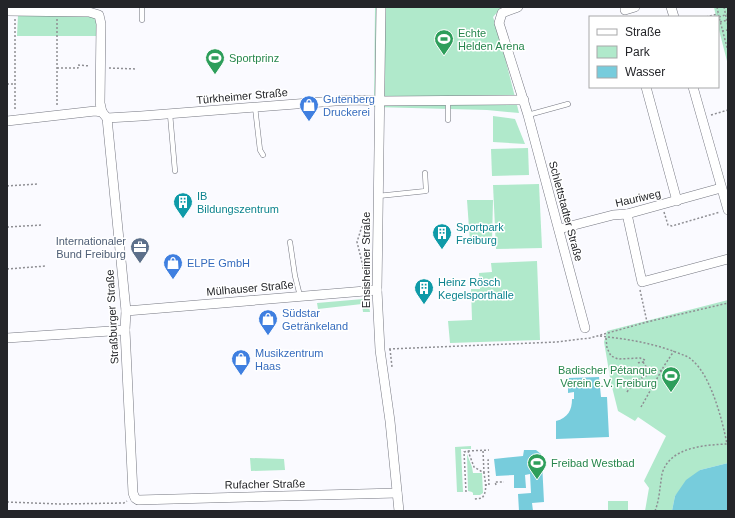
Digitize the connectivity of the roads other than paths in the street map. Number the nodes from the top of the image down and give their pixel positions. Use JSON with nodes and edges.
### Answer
{"nodes":[{"id":1,"x":142,"y":7,"type":"edge"},
{"id":2,"x":380,"y":7,"type":"edge"},
{"id":3,"x":518,"y":7,"type":"edge"},
{"id":4,"x":635,"y":7,"type":"edge"},
{"id":5,"x":11,"y":11,"type":"edge"},
{"id":6,"x":625,"y":11,"type":"edge"},
{"id":7,"x":142,"y":20,"type":"dead end"},
{"id":8,"x":646,"y":88,"type":"edge"},
{"id":9,"x":693,"y":88,"type":"edge"},
{"id":10,"x":524,"y":100,"type":"junction"},
{"id":11,"x":380,"y":101,"type":"junction"},
{"id":12,"x":448,"y":101,"type":"junction"},
{"id":13,"x":568,"y":104,"type":"dead end"},
{"id":14,"x":255,"y":107,"type":"junction"},
{"id":15,"x":170,"y":114,"type":"junction"},
{"id":16,"x":104,"y":115,"type":"junction"},
{"id":17,"x":528,"y":115,"type":"junction"},
{"id":18,"x":11,"y":120,"type":"edge"},
{"id":19,"x":448,"y":120,"type":"dead end"},
{"id":20,"x":263,"y":155,"type":"dead end"},
{"id":21,"x":175,"y":171,"type":"dead end"},
{"id":22,"x":425,"y":173,"type":"dead end"},
{"id":23,"x":721,"y":188,"type":"junction"},
{"id":24,"x":378,"y":196,"type":"junction"},
{"id":25,"x":677,"y":201,"type":"junction"},
{"id":26,"x":728,"y":210,"type":"edge"},
{"id":27,"x":627,"y":214,"type":"junction"},
{"id":28,"x":559,"y":229,"type":"junction"},
{"id":29,"x":290,"y":242,"type":"dead end"},
{"id":30,"x":728,"y":259,"type":"edge"},
{"id":31,"x":373,"y":290,"type":"junction"},
{"id":32,"x":300,"y":296,"type":"junction"},
{"id":33,"x":126,"y":311,"type":"junction"},
{"id":34,"x":585,"y":328,"type":"dead end"},
{"id":35,"x":125,"y":330,"type":"junction"},
{"id":36,"x":7,"y":338,"type":"edge"},
{"id":37,"x":398,"y":493,"type":"junction"},
{"id":38,"x":135,"y":498,"type":"joint"},
{"id":39,"x":399,"y":511,"type":"edge"}],
"edges":[{"from":1,"to":7,"type":"lane"},
{"from":2,"to":11,"type":"street","name":"Ensisheimer Straße"},
{"from":3,"to":10,"type":"street","name":"Schlettstadter Straße"},
{"from":4,"to":6,"type":"street"},
{"from":5,"to":16,"type":"street","name":"Straßburger Straße"},
{"from":8,"to":25,"type":"street","name":"Hauriweg"},
{"from":9,"to":23,"type":"street"},
{"from":10,"to":12,"type":"street"},
{"from":10,"to":17,"type":"street","name":"Schlettstadter Straße"},
{"from":11,"to":12,"type":"street"},
{"from":11,"to":14,"type":"street","name":"Türkheimer Straße"},
{"from":11,"to":24,"type":"street","name":"Ensisheimer Straße"},
{"from":12,"to":19,"type":"lane"},
{"from":13,"to":17,"type":"lane"},
{"from":14,"to":15,"type":"street","name":"Türkheimer Straße"},
{"from":14,"to":20,"type":"lane"},
{"from":15,"to":16,"type":"street","name":"Türkheimer Straße"},
{"from":15,"to":21,"type":"lane"},
{"from":16,"to":18,"type":"street","name":"Türkheimer Straße"},
{"from":16,"to":33,"type":"street","name":"Straßburger Straße"},
{"from":17,"to":28,"type":"street","name":"Schlettstadter Straße"},
{"from":22,"to":24,"type":"lane"},
{"from":23,"to":25,"type":"street"},
{"from":23,"to":26,"type":"street"},
{"from":24,"to":31,"type":"street","name":"Ensisheimer Straße"},
{"from":25,"to":27,"type":"street","name":"Hauriweg"},
{"from":27,"to":28,"type":"street","name":"Hauriweg"},
{"from":27,"to":30,"type":"street"},
{"from":28,"to":34,"type":"street","name":"Schlettstadter Straße"},
{"from":29,"to":32,"type":"lane"},
{"from":31,"to":32,"type":"street","name":"Mülhauser Straße"},
{"from":31,"to":37,"type":"street","name":"Ensisheimer Straße"},
{"from":32,"to":33,"type":"street","name":"Mülhauser Straße"},
{"from":33,"to":35,"type":"street","name":"Straßburger Straße"},
{"from":35,"to":36,"type":"street"},
{"from":35,"to":38,"type":"street","name":"Straßburger Straße"},
{"from":37,"to":38,"type":"street","name":"Rufacher Straße"},
{"from":37,"to":39,"type":"street","name":"Ensisheimer Straße"}]}
